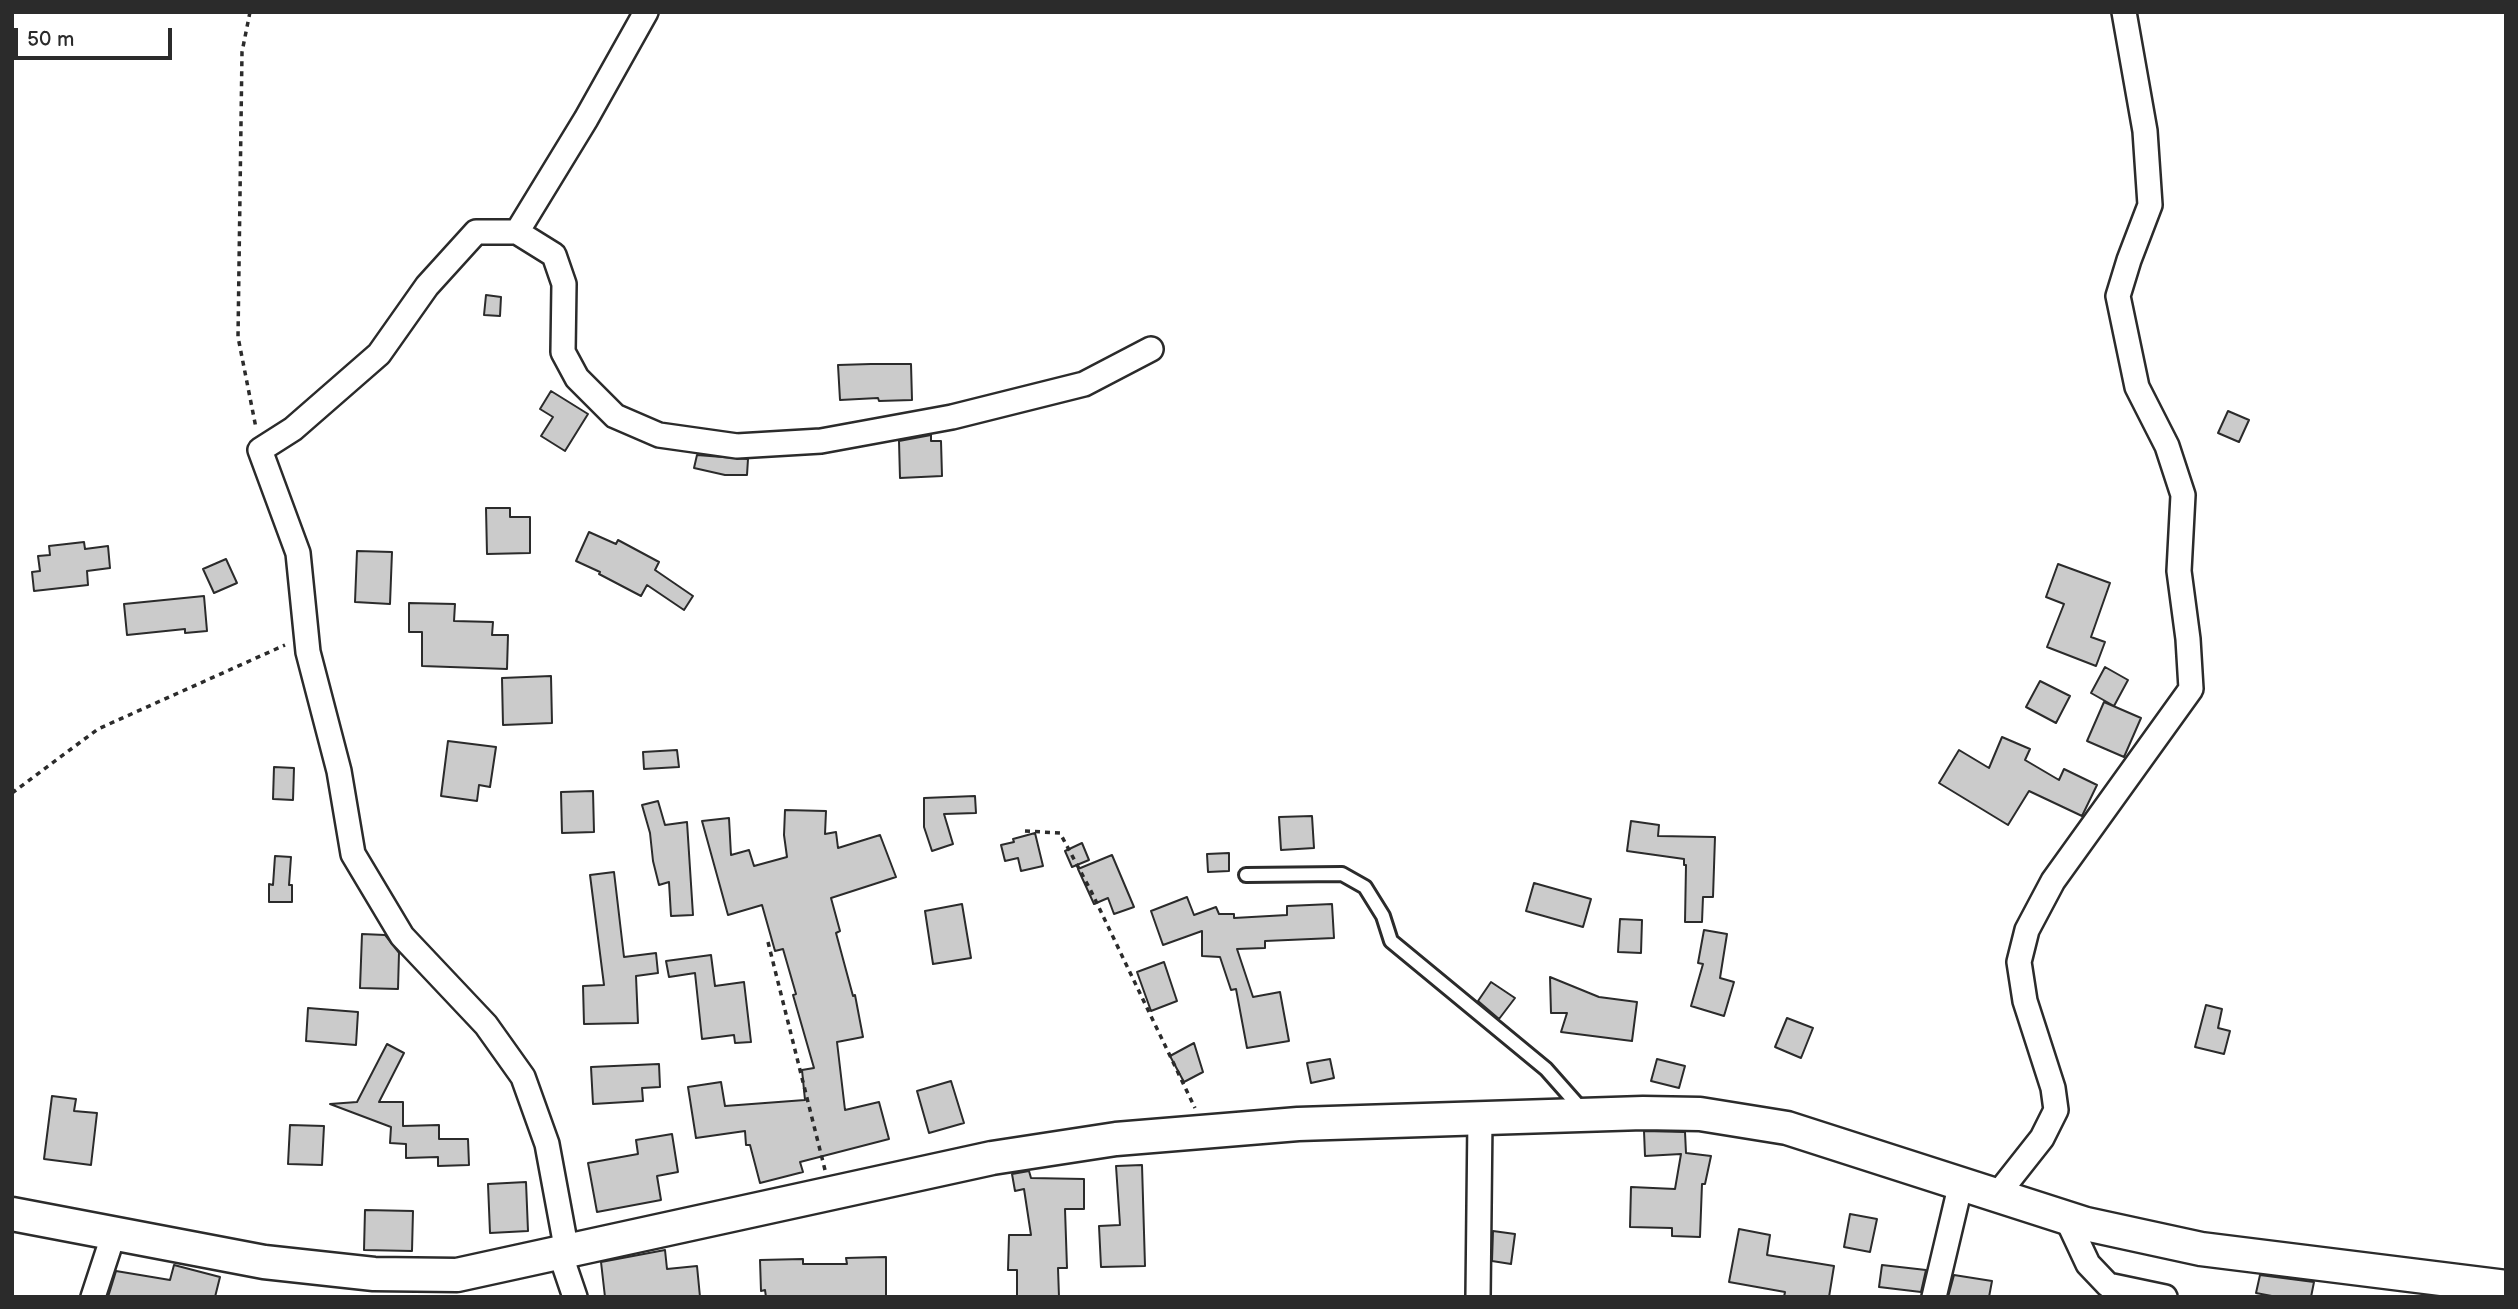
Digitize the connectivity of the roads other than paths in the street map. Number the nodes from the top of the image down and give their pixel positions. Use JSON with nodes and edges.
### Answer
{"nodes":[{"id":1,"x":646,"y":12,"type":"edge"},
{"id":2,"x":2124,"y":12,"type":"edge"},
{"id":3,"x":517,"y":232,"type":"junction"},
{"id":4,"x":1151,"y":349,"type":"dead end"},
{"id":5,"x":1246,"y":875,"type":"dead end"},
{"id":6,"x":1586,"y":1115,"type":"junction"},
{"id":7,"x":1480,"y":1118,"type":"junction"},
{"id":8,"x":1961,"y":1183,"type":"junction"},
{"id":9,"x":1997,"y":1195,"type":"junction"},
{"id":10,"x":12,"y":1214,"type":"edge"},
{"id":11,"x":2066,"y":1217,"type":"junction"},
{"id":12,"x":114,"y":1233,"type":"junction"},
{"id":13,"x":564,"y":1253,"type":"junction"},
{"id":14,"x":2506,"y":1287,"type":"edge"},
{"id":15,"x":93,"y":1297,"type":"edge"},
{"id":16,"x":576,"y":1297,"type":"edge"},
{"id":17,"x":1478,"y":1297,"type":"edge"},
{"id":18,"x":1934,"y":1297,"type":"edge"},
{"id":19,"x":2165,"y":1297,"type":"edge"}],
"edges":[{"from":1,"to":3,"type":"street"},
{"from":2,"to":9,"type":"street"},
{"from":3,"to":4,"type":"street"},
{"from":3,"to":13,"type":"street"},
{"from":5,"to":6,"type":"lane"},
{"from":6,"to":7,"type":"main road"},
{"from":6,"to":8,"type":"main road"},
{"from":7,"to":13,"type":"main road"},
{"from":7,"to":17,"type":"street"},
{"from":8,"to":9,"type":"main road"},
{"from":8,"to":18,"type":"street"},
{"from":9,"to":11,"type":"main road"},
{"from":10,"to":12,"type":"main road"},
{"from":11,"to":14,"type":"main road"},
{"from":11,"to":19,"type":"street"},
{"from":12,"to":13,"type":"main road"},
{"from":12,"to":15,"type":"street"},
{"from":13,"to":16,"type":"street"}]}
